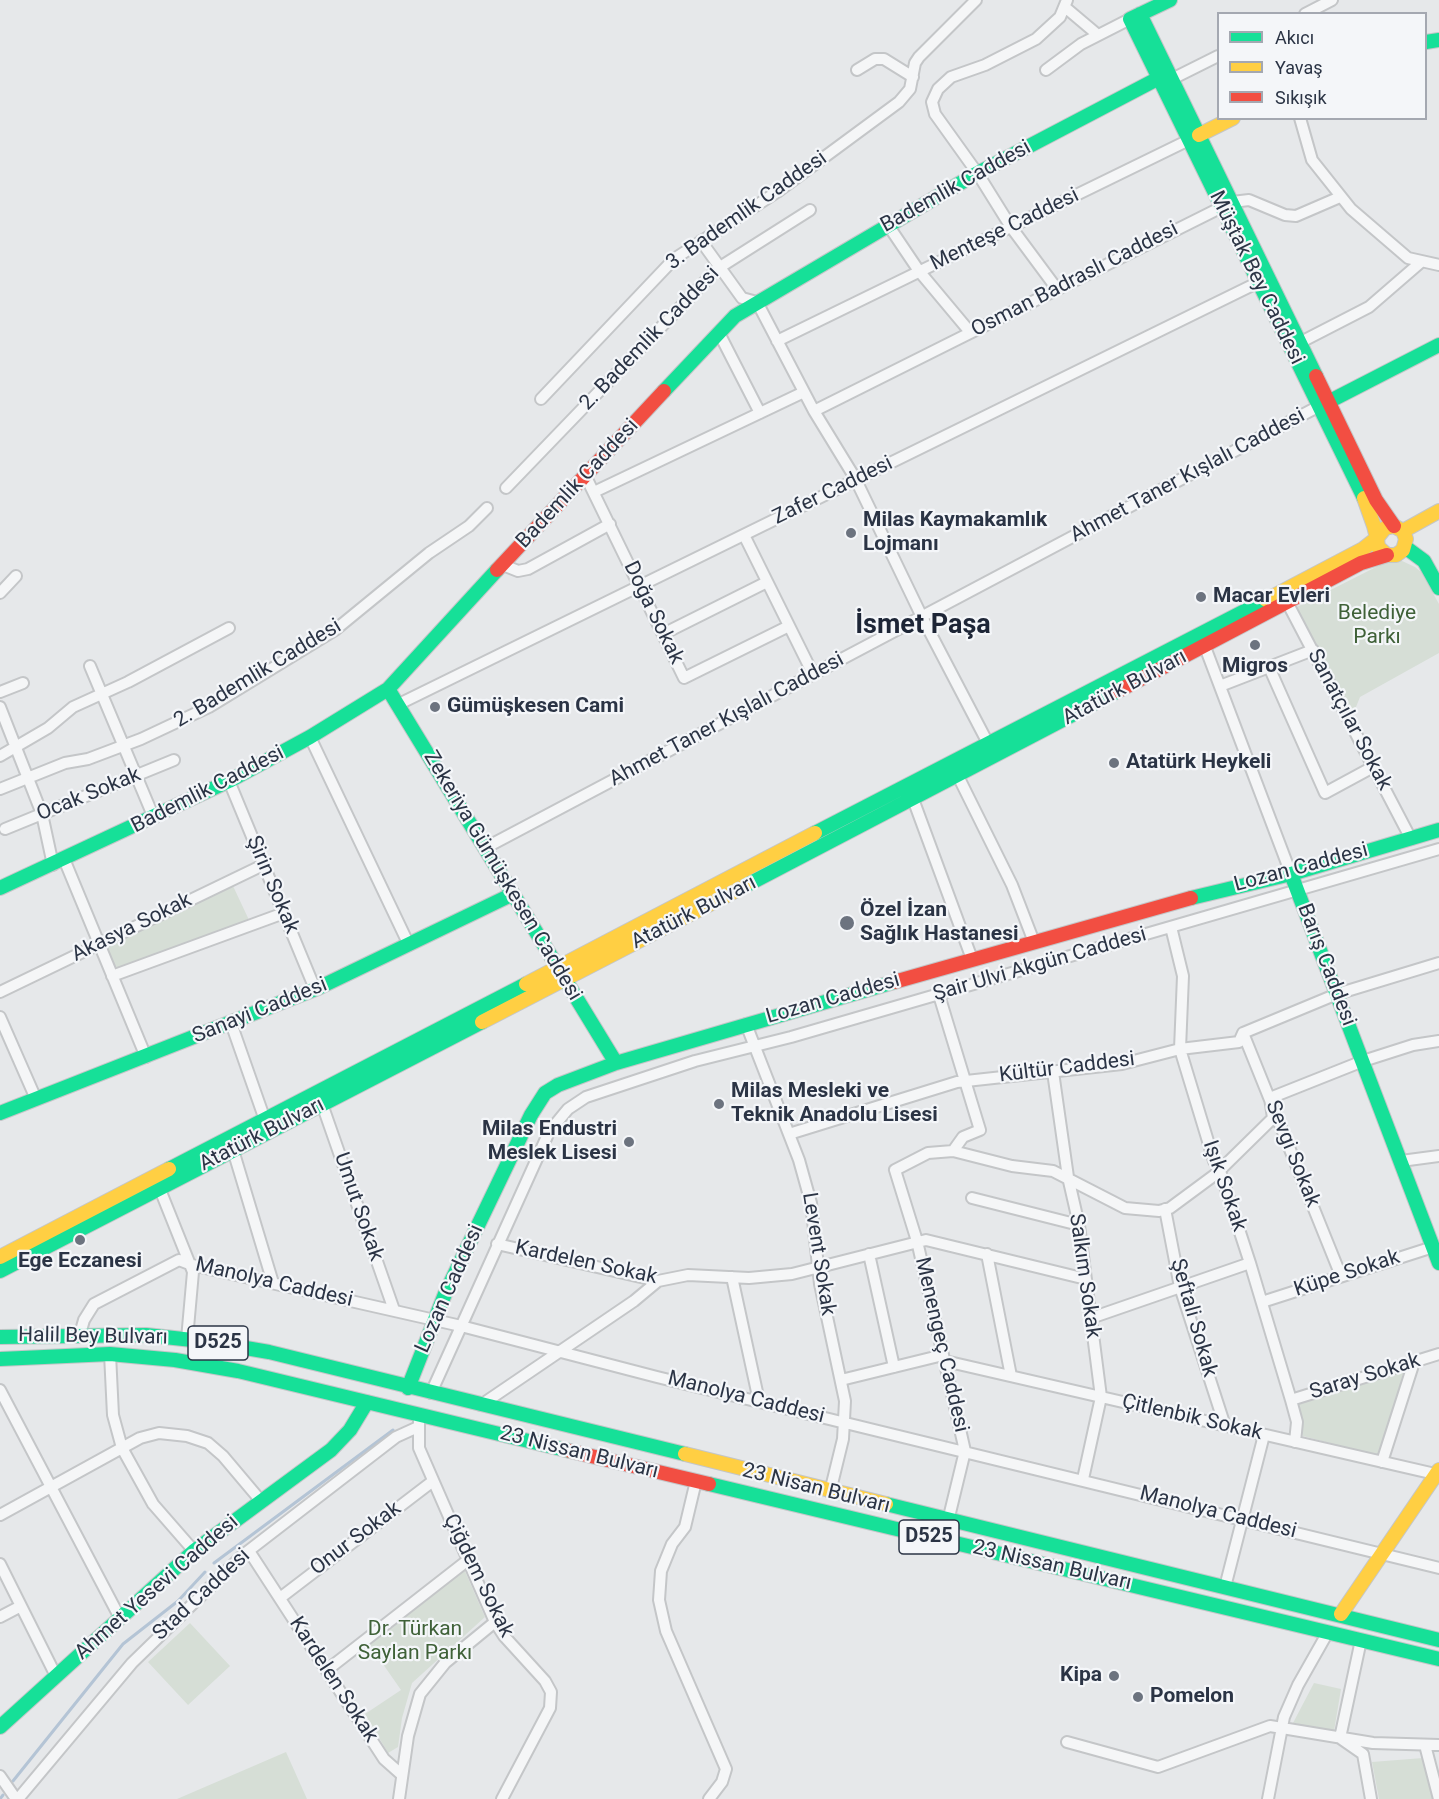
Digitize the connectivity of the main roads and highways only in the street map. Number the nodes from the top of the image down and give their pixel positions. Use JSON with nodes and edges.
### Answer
{"nodes":[{"id":1,"x":1170,"y":0,"type":"edge"},
{"id":2,"x":1165,"y":78,"type":"junction"},
{"id":3,"x":1229,"y":120,"type":"edge"},
{"id":4,"x":1194,"y":137,"type":"junction"},
{"id":5,"x":1264,"y":280,"type":"junction"},
{"id":6,"x":1439,"y":345,"type":"edge"},
{"id":7,"x":1324,"y":404,"type":"junction"},
{"id":8,"x":1439,"y":511,"type":"edge"},
{"id":9,"x":1398,"y":529,"type":"junction"},
{"id":10,"x":1377,"y":538,"type":"junction"},
{"id":11,"x":1405,"y":547,"type":"junction"},
{"id":12,"x":1387,"y":555,"type":"junction"},
{"id":13,"x":1439,"y":588,"type":"edge"},
{"id":14,"x":1203,"y":640,"type":"junction"},
{"id":15,"x":388,"y":689,"type":"junction"},
{"id":16,"x":955,"y":770,"type":"junction"},
{"id":17,"x":1439,"y":830,"type":"edge"},
{"id":18,"x":1291,"y":874,"type":"junction"},
{"id":19,"x":0,"y":888,"type":"edge"},
{"id":20,"x":513,"y":894,"type":"junction"},
{"id":21,"x":562,"y":974,"type":"junction"},
{"id":22,"x":616,"y":1063,"type":"junction"},
{"id":23,"x":0,"y":1113,"type":"edge"},
{"id":24,"x":1434,"y":1239,"type":"edge"},
{"id":25,"x":0,"y":1257,"type":"edge"},
{"id":26,"x":1439,"y":1263,"type":"edge"},
{"id":27,"x":0,"y":1271,"type":"edge"},
{"id":28,"x":0,"y":1337,"type":"edge"},
{"id":29,"x":0,"y":1359,"type":"edge"},
{"id":30,"x":408,"y":1388,"type":"junction"},
{"id":31,"x":431,"y":1393,"type":"joint"},
{"id":32,"x":367,"y":1402,"type":"junction"},
{"id":33,"x":419,"y":1420,"type":"joint"},
{"id":34,"x":1438,"y":1473,"type":"edge"},
{"id":35,"x":1341,"y":1614,"type":"junction"},
{"id":36,"x":1439,"y":1640,"type":"edge"},
{"id":37,"x":1439,"y":1659,"type":"edge"},
{"id":38,"x":0,"y":1727,"type":"edge"}],
"edges":[{"from":1,"to":2,"type":"main road","name":"Müştak Bey Caddesi"},
{"from":2,"to":4,"type":"main road","name":"Müştak Bey Caddesi"},
{"from":2,"to":15,"type":"main road","name":"Bademlik Caddesi"},
{"from":3,"to":4,"type":"main road","name":"Menteşe Caddesi"},
{"from":4,"to":5,"type":"main road","name":"Müştak Bey Caddesi"},
{"from":5,"to":7,"type":"main road","name":"Müştak Bey Caddesi"},
{"from":5,"to":7,"type":"main road","name":"Müştak Bey Caddesi"},
{"from":6,"to":7,"type":"main road"},
{"from":7,"to":9,"type":"main road","name":"Müştak Bey Caddesi"},
{"from":7,"to":10,"type":"main road","name":"Müştak Bey Caddesi"},
{"from":8,"to":9,"type":"main road"},
{"from":9,"to":10,"type":"main road"},
{"from":9,"to":11,"type":"main road"},
{"from":10,"to":12,"type":"main road"},
{"from":10,"to":14,"type":"main road","name":"Atatürk Bulvarı"},
{"from":11,"to":12,"type":"main road"},
{"from":11,"to":13,"type":"main road"},
{"from":12,"to":14,"type":"main road","name":"Atatürk Bulvarı"},
{"from":14,"to":16,"type":"main road","name":"Atatürk Bulvarı"},
{"from":15,"to":19,"type":"main road","name":"Bademlik Caddesi"},
{"from":15,"to":20,"type":"main road","name":"Zekeriya Gümüşkesen Caddesi"},
{"from":16,"to":21,"type":"main road","name":"Atatürk Bulvarı"},
{"from":16,"to":21,"type":"main road","name":"Atatürk Bulvarı"},
{"from":17,"to":18,"type":"main road","name":"Lozan Caddesi"},
{"from":18,"to":22,"type":"main road","name":"Lozan Caddesi"},
{"from":18,"to":24,"type":"main road","name":"Barış Caddesi"},
{"from":20,"to":21,"type":"main road","name":"Zekeriya Gümüşkesen Caddesi"},
{"from":20,"to":23,"type":"main road","name":"Sanayi Caddesi"},
{"from":21,"to":22,"type":"main road","name":"Zekeriya Gümüşkesen Caddesi"},
{"from":21,"to":25,"type":"main road","name":"Atatürk Bulvarı"},
{"from":21,"to":27,"type":"main road","name":"Atatürk Bulvarı"},
{"from":22,"to":30,"type":"main road","name":"Lozan Caddesi"},
{"from":24,"to":26,"type":"main road","name":"Barış Caddesi"},
{"from":28,"to":30,"type":"main road","name":"Halil Bey Bulvarı","number":"D525"},
{"from":29,"to":32,"type":"main road","name":"Halil Bey Bulvarı","number":"D525"},
{"from":30,"to":31,"type":"main road","name":"Halil Bey Bulvarı","number":"D525"},
{"from":31,"to":35,"type":"main road","name":"23 Nisan Bulvarı","number":"D525"},
{"from":32,"to":33,"type":"main road","name":"Halil Bey Bulvarı","number":"D525"},
{"from":32,"to":38,"type":"main road","name":"Ahmet Yesevi Caddesi"},
{"from":33,"to":37,"type":"main road","name":"23 Nissan Bulvarı","number":"D525"},
{"from":34,"to":35,"type":"main road"},
{"from":35,"to":36,"type":"main road","number":"D525"}]}
